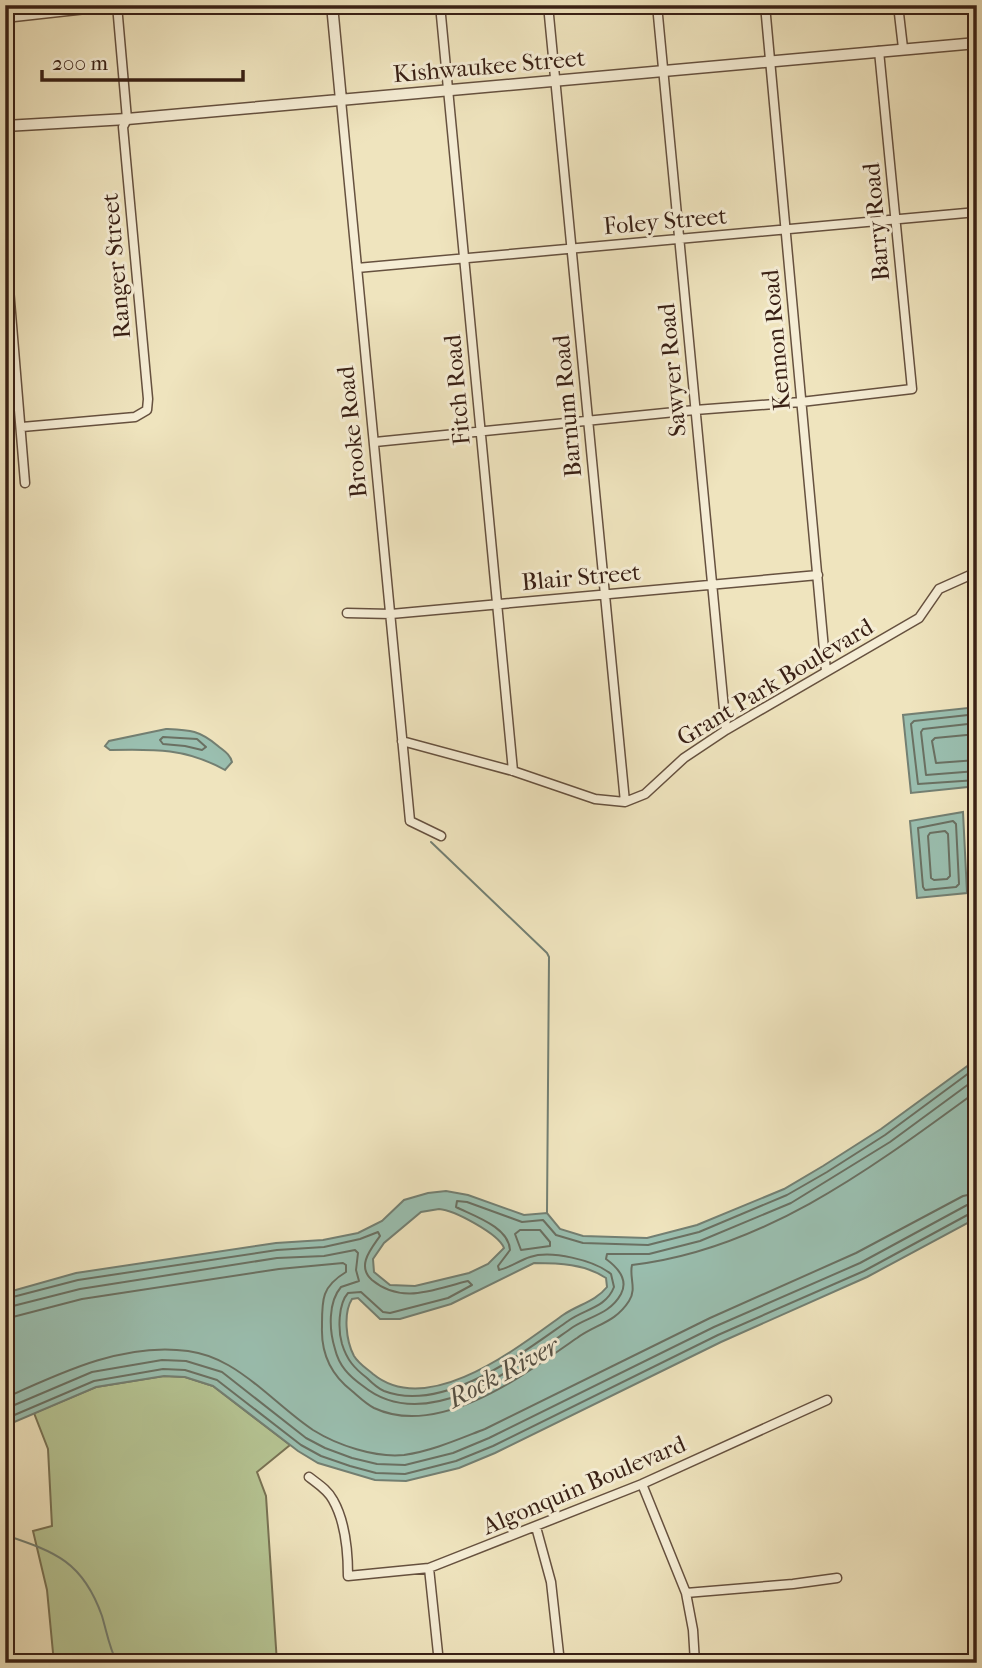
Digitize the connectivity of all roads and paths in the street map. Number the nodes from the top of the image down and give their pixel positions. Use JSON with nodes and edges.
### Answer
{"nodes":[{"id":1,"x":122,"y":5,"type":"edge"},
{"id":2,"x":332,"y":5,"type":"edge"},
{"id":3,"x":440,"y":5,"type":"edge"},
{"id":4,"x":548,"y":5,"type":"edge"},
{"id":5,"x":657,"y":5,"type":"edge"},
{"id":6,"x":765,"y":5,"type":"edge"},
{"id":7,"x":898,"y":5,"type":"edge"},
{"id":8,"x":117,"y":6,"type":"edge"},
{"id":9,"x":5,"y":18,"type":"edge"},
{"id":10,"x":977,"y":43,"type":"edge"},
{"id":11,"x":903,"y":48,"type":"junction"},
{"id":12,"x":879,"y":51,"type":"junction"},
{"id":13,"x":770,"y":61,"type":"junction"},
{"id":14,"x":663,"y":72,"type":"junction"},
{"id":15,"x":555,"y":81,"type":"junction"},
{"id":16,"x":448,"y":90,"type":"junction"},
{"id":17,"x":341,"y":100,"type":"junction"},
{"id":18,"x":127,"y":119,"type":"junction"},
{"id":19,"x":5,"y":126,"type":"edge"},
{"id":20,"x":977,"y":212,"type":"edge"},
{"id":21,"x":894,"y":219,"type":"junction"},
{"id":22,"x":785,"y":230,"type":"junction"},
{"id":23,"x":679,"y":239,"type":"junction"},
{"id":24,"x":5,"y":240,"type":"edge"},
{"id":25,"x":571,"y":249,"type":"junction"},
{"id":26,"x":464,"y":259,"type":"junction"},
{"id":27,"x":357,"y":268,"type":"junction"},
{"id":28,"x":801,"y":402,"type":"junction"},
{"id":29,"x":695,"y":410,"type":"junction"},
{"id":30,"x":588,"y":422,"type":"junction"},
{"id":31,"x":22,"y":427,"type":"junction"},
{"id":32,"x":480,"y":433,"type":"junction"},
{"id":33,"x":375,"y":442,"type":"junction"},
{"id":34,"x":25,"y":483,"type":"dead end"},
{"id":35,"x":977,"y":572,"type":"edge"},
{"id":36,"x":818,"y":575,"type":"junction"},
{"id":37,"x":712,"y":584,"type":"junction"},
{"id":38,"x":604,"y":594,"type":"junction"},
{"id":39,"x":497,"y":604,"type":"junction"},
{"id":40,"x":347,"y":613,"type":"dead end"},
{"id":41,"x":391,"y":614,"type":"junction"},
{"id":42,"x":826,"y":671,"type":"junction"},
{"id":43,"x":726,"y":730,"type":"junction"},
{"id":44,"x":402,"y":741,"type":"junction"},
{"id":45,"x":513,"y":771,"type":"junction"},
{"id":46,"x":625,"y":802,"type":"junction"},
{"id":47,"x":441,"y":836,"type":"dead end"},
{"id":48,"x":827,"y":1399,"type":"dead end"},
{"id":49,"x":309,"y":1477,"type":"dead end"},
{"id":50,"x":642,"y":1484,"type":"junction"},
{"id":51,"x":536,"y":1527,"type":"junction"},
{"id":52,"x":429,"y":1568,"type":"junction"},
{"id":53,"x":837,"y":1578,"type":"dead end"},
{"id":54,"x":686,"y":1593,"type":"junction"},
{"id":55,"x":439,"y":1663,"type":"edge"},
{"id":56,"x":559,"y":1663,"type":"edge"},
{"id":57,"x":695,"y":1663,"type":"edge"}],
"edges":[{"from":1,"to":8,"type":"street"},
{"from":2,"to":17,"type":"street","name":"Brooke Road"},
{"from":3,"to":16,"type":"street","name":"Fitch Road"},
{"from":4,"to":15,"type":"street","name":"Barnum Road"},
{"from":5,"to":14,"type":"street","name":"Sawyer Road"},
{"from":6,"to":13,"type":"street","name":"Kennon Road"},
{"from":7,"to":11,"type":"street"},
{"from":8,"to":9,"type":"street"},
{"from":8,"to":18,"type":"street","name":"Ranger Street"},
{"from":10,"to":11,"type":"street","name":"Kishwaukee Street"},
{"from":11,"to":12,"type":"street","name":"Kishwaukee Street"},
{"from":12,"to":13,"type":"street","name":"Kishwaukee Street"},
{"from":12,"to":21,"type":"street","name":"Barry Road"},
{"from":13,"to":14,"type":"street","name":"Kishwaukee Street"},
{"from":13,"to":22,"type":"street","name":"Kennon Road"},
{"from":14,"to":15,"type":"street","name":"Kishwaukee Street"},
{"from":14,"to":23,"type":"street","name":"Sawyer Road"},
{"from":15,"to":16,"type":"street","name":"Kishwaukee Street"},
{"from":15,"to":25,"type":"street","name":"Barnum Road"},
{"from":16,"to":17,"type":"street","name":"Kishwaukee Street"},
{"from":16,"to":26,"type":"street","name":"Fitch Road"},
{"from":17,"to":18,"type":"street","name":"Kishwaukee Street"},
{"from":17,"to":27,"type":"street","name":"Brooke Road"},
{"from":18,"to":19,"type":"street","name":"Kishwaukee Street"},
{"from":18,"to":31,"type":"street","name":"Ranger Street"},
{"from":20,"to":21,"type":"street","name":"Foley Street"},
{"from":21,"to":22,"type":"street","name":"Foley Street"},
{"from":21,"to":28,"type":"street","name":"Barry Road"},
{"from":22,"to":23,"type":"street","name":"Foley Street"},
{"from":22,"to":28,"type":"street","name":"Kennon Road"},
{"from":23,"to":25,"type":"street","name":"Foley Street"},
{"from":23,"to":29,"type":"street","name":"Sawyer Road"},
{"from":24,"to":31,"type":"street"},
{"from":25,"to":26,"type":"street","name":"Foley Street"},
{"from":25,"to":30,"type":"street","name":"Barnum Road"},
{"from":26,"to":27,"type":"street","name":"Foley Street"},
{"from":26,"to":32,"type":"street","name":"Fitch Road"},
{"from":27,"to":33,"type":"street","name":"Brooke Road"},
{"from":28,"to":29,"type":"street"},
{"from":28,"to":36,"type":"street","name":"Kennon Road"},
{"from":29,"to":30,"type":"street"},
{"from":29,"to":37,"type":"street","name":"Sawyer Road"},
{"from":30,"to":32,"type":"street"},
{"from":30,"to":38,"type":"street","name":"Barnum Road"},
{"from":31,"to":34,"type":"street"},
{"from":32,"to":33,"type":"street"},
{"from":32,"to":39,"type":"street","name":"Fitch Road"},
{"from":33,"to":41,"type":"street","name":"Brooke Road"},
{"from":35,"to":42,"type":"street","name":"Grant Park Boulevard"},
{"from":36,"to":37,"type":"street","name":"Blair Street"},
{"from":36,"to":42,"type":"street","name":"Kennon Road"},
{"from":37,"to":38,"type":"street","name":"Blair Street"},
{"from":37,"to":43,"type":"street","name":"Sawyer Road"},
{"from":38,"to":39,"type":"street","name":"Blair Street"},
{"from":38,"to":46,"type":"street","name":"Barnum Road"},
{"from":39,"to":41,"type":"street","name":"Blair Street"},
{"from":39,"to":45,"type":"street","name":"Fitch Road"},
{"from":40,"to":41,"type":"street","name":"Blair Street"},
{"from":41,"to":44,"type":"street","name":"Brooke Road"},
{"from":42,"to":43,"type":"street","name":"Grant Park Boulevard"},
{"from":43,"to":46,"type":"street","name":"Grant Park Boulevard"},
{"from":44,"to":45,"type":"street"},
{"from":44,"to":47,"type":"street","name":"Brooke Road"},
{"from":45,"to":46,"type":"street"},
{"from":48,"to":50,"type":"street","name":"Algonquin Boulevard"},
{"from":49,"to":52,"type":"street","name":"Algonquin Boulevard"},
{"from":50,"to":51,"type":"street","name":"Algonquin Boulevard"},
{"from":50,"to":54,"type":"street"},
{"from":51,"to":52,"type":"street","name":"Algonquin Boulevard"},
{"from":51,"to":56,"type":"street"},
{"from":52,"to":55,"type":"street"},
{"from":53,"to":54,"type":"street"},
{"from":54,"to":57,"type":"street"}]}
